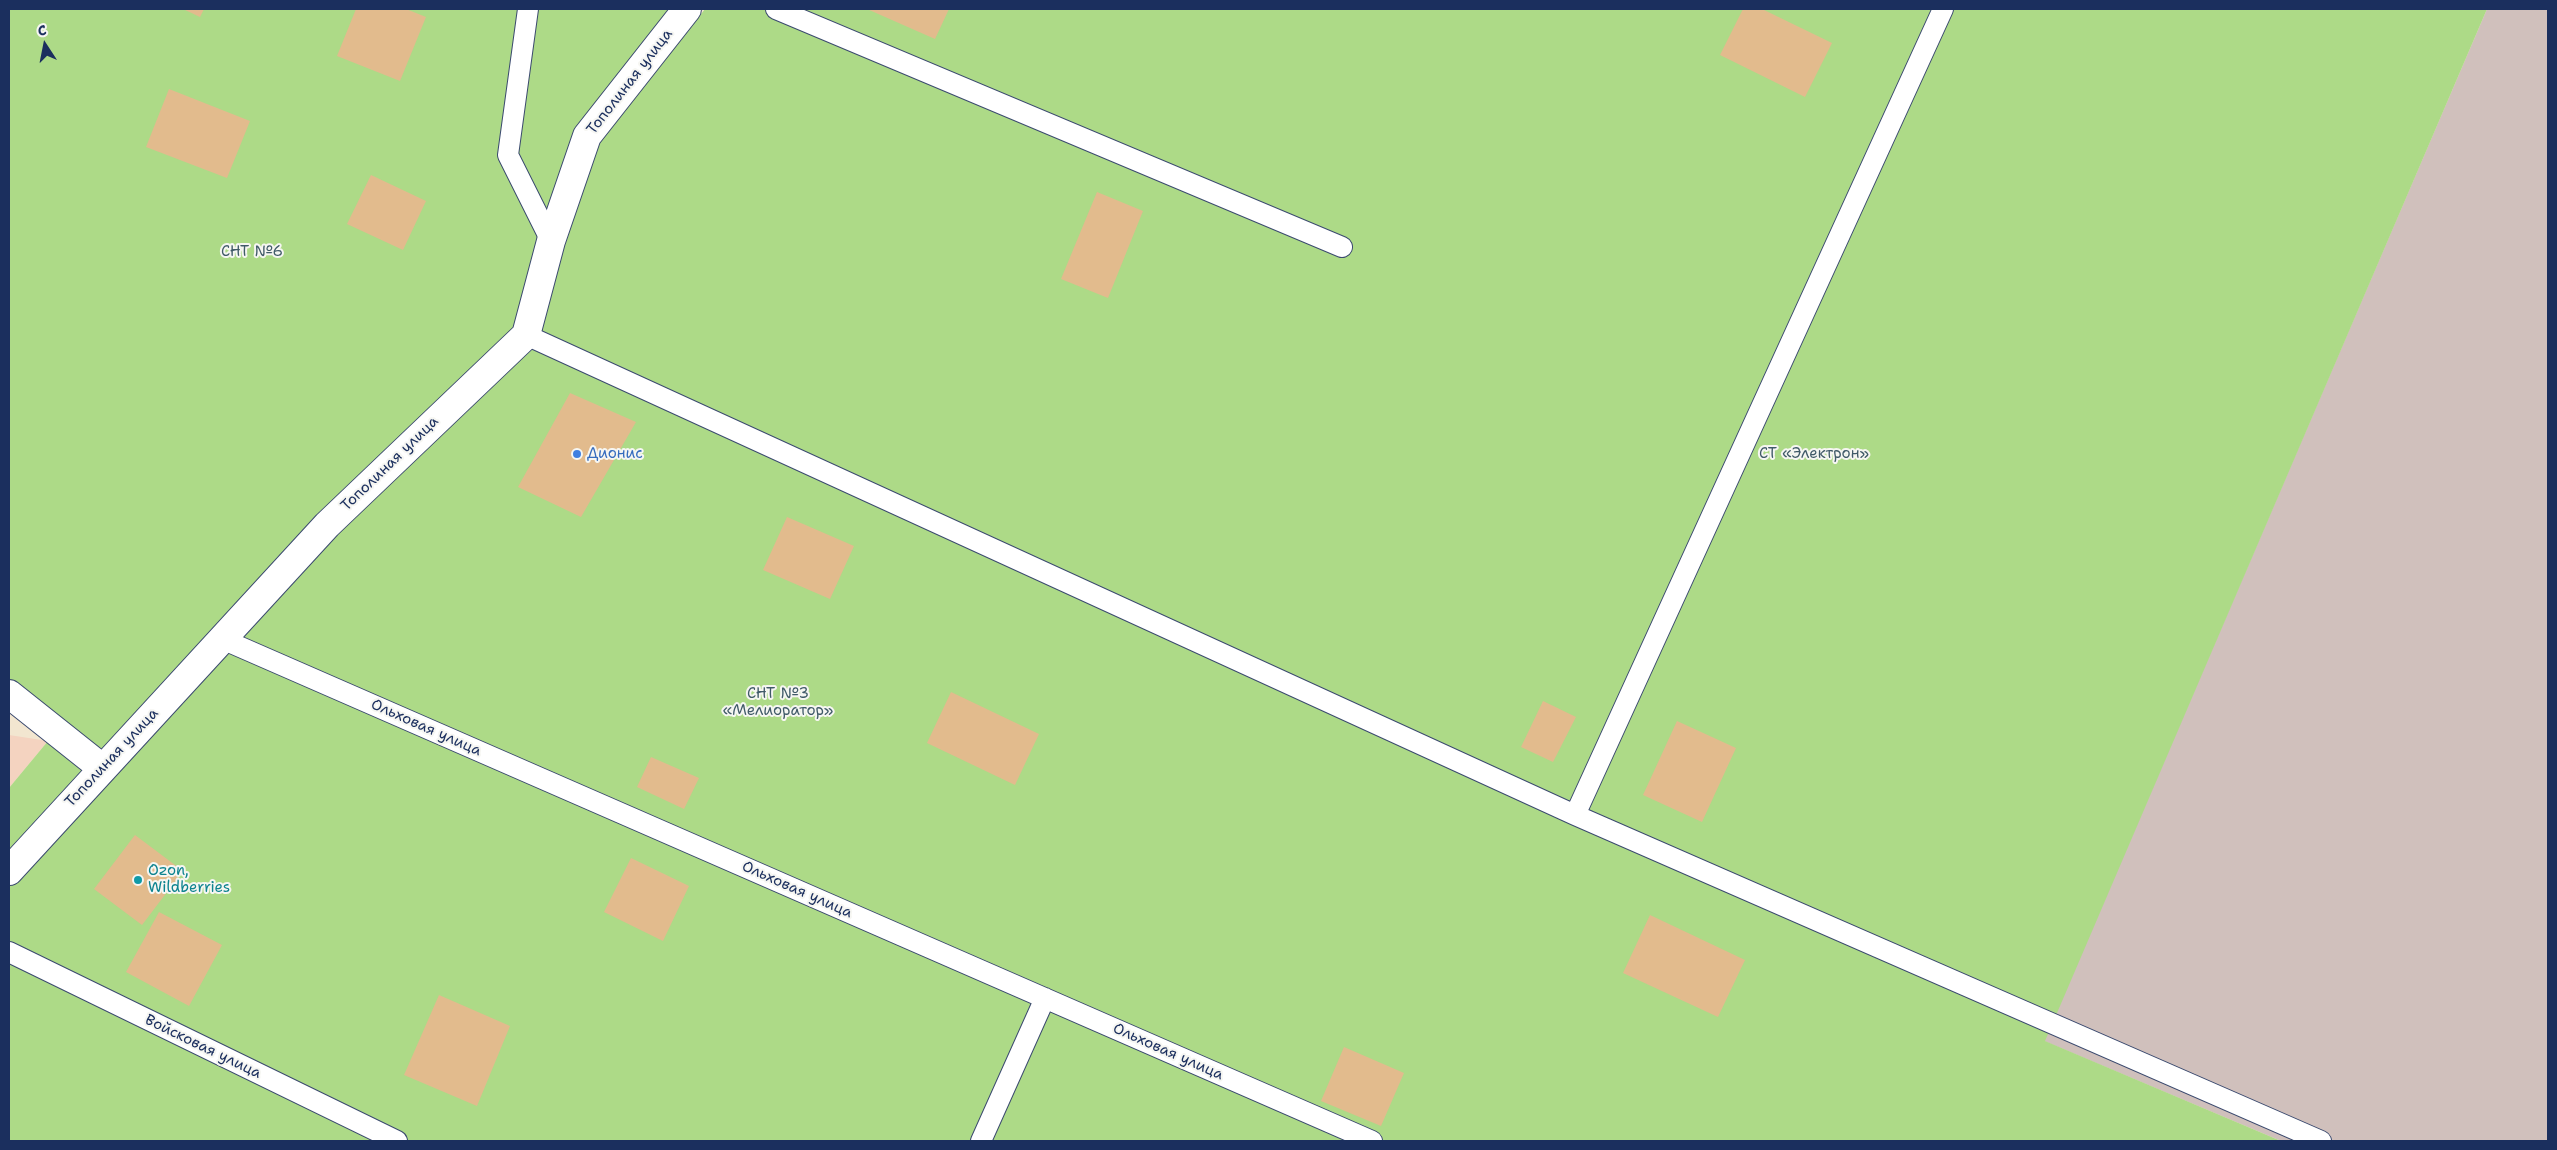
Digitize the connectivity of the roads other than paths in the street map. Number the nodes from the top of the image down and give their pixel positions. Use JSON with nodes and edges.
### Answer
{"nodes":[{"id":1,"x":528,"y":9,"type":"edge"},
{"id":2,"x":687,"y":9,"type":"edge"},
{"id":3,"x":776,"y":9,"type":"edge"},
{"id":4,"x":1943,"y":9,"type":"edge"},
{"id":5,"x":551,"y":241,"type":"junction"},
{"id":6,"x":1342,"y":248,"type":"dead end"},
{"id":7,"x":526,"y":335,"type":"junction"},
{"id":8,"x":222,"y":638,"type":"junction"},
{"id":9,"x":9,"y":694,"type":"edge"},
{"id":10,"x":102,"y":768,"type":"junction"},
{"id":11,"x":1575,"y":815,"type":"junction"},
{"id":12,"x":9,"y":871,"type":"edge"},
{"id":13,"x":9,"y":952,"type":"edge"},
{"id":14,"x":1044,"y":998,"type":"junction"},
{"id":15,"x":397,"y":1141,"type":"edge"},
{"id":16,"x":981,"y":1141,"type":"edge"},
{"id":17,"x":1372,"y":1141,"type":"edge"},
{"id":18,"x":2321,"y":1141,"type":"edge"}],
"edges":[{"from":1,"to":5,"type":"lane"},
{"from":2,"to":5,"type":"street","name":"Тополиная улица"},
{"from":3,"to":6,"type":"lane"},
{"from":4,"to":11,"type":"lane"},
{"from":5,"to":7,"type":"street","name":"Тополиная улица"},
{"from":7,"to":8,"type":"street","name":"Тополиная улица"},
{"from":7,"to":11,"type":"lane"},
{"from":8,"to":10,"type":"street","name":"Тополиная улица"},
{"from":8,"to":14,"type":"lane","name":"Ольховая улица"},
{"from":9,"to":10,"type":"street"},
{"from":10,"to":12,"type":"street","name":"Тополиная улица"},
{"from":11,"to":18,"type":"lane"},
{"from":13,"to":15,"type":"lane","name":"Войсковая улица"},
{"from":14,"to":16,"type":"lane"},
{"from":14,"to":17,"type":"lane","name":"Ольховая улица"}]}
